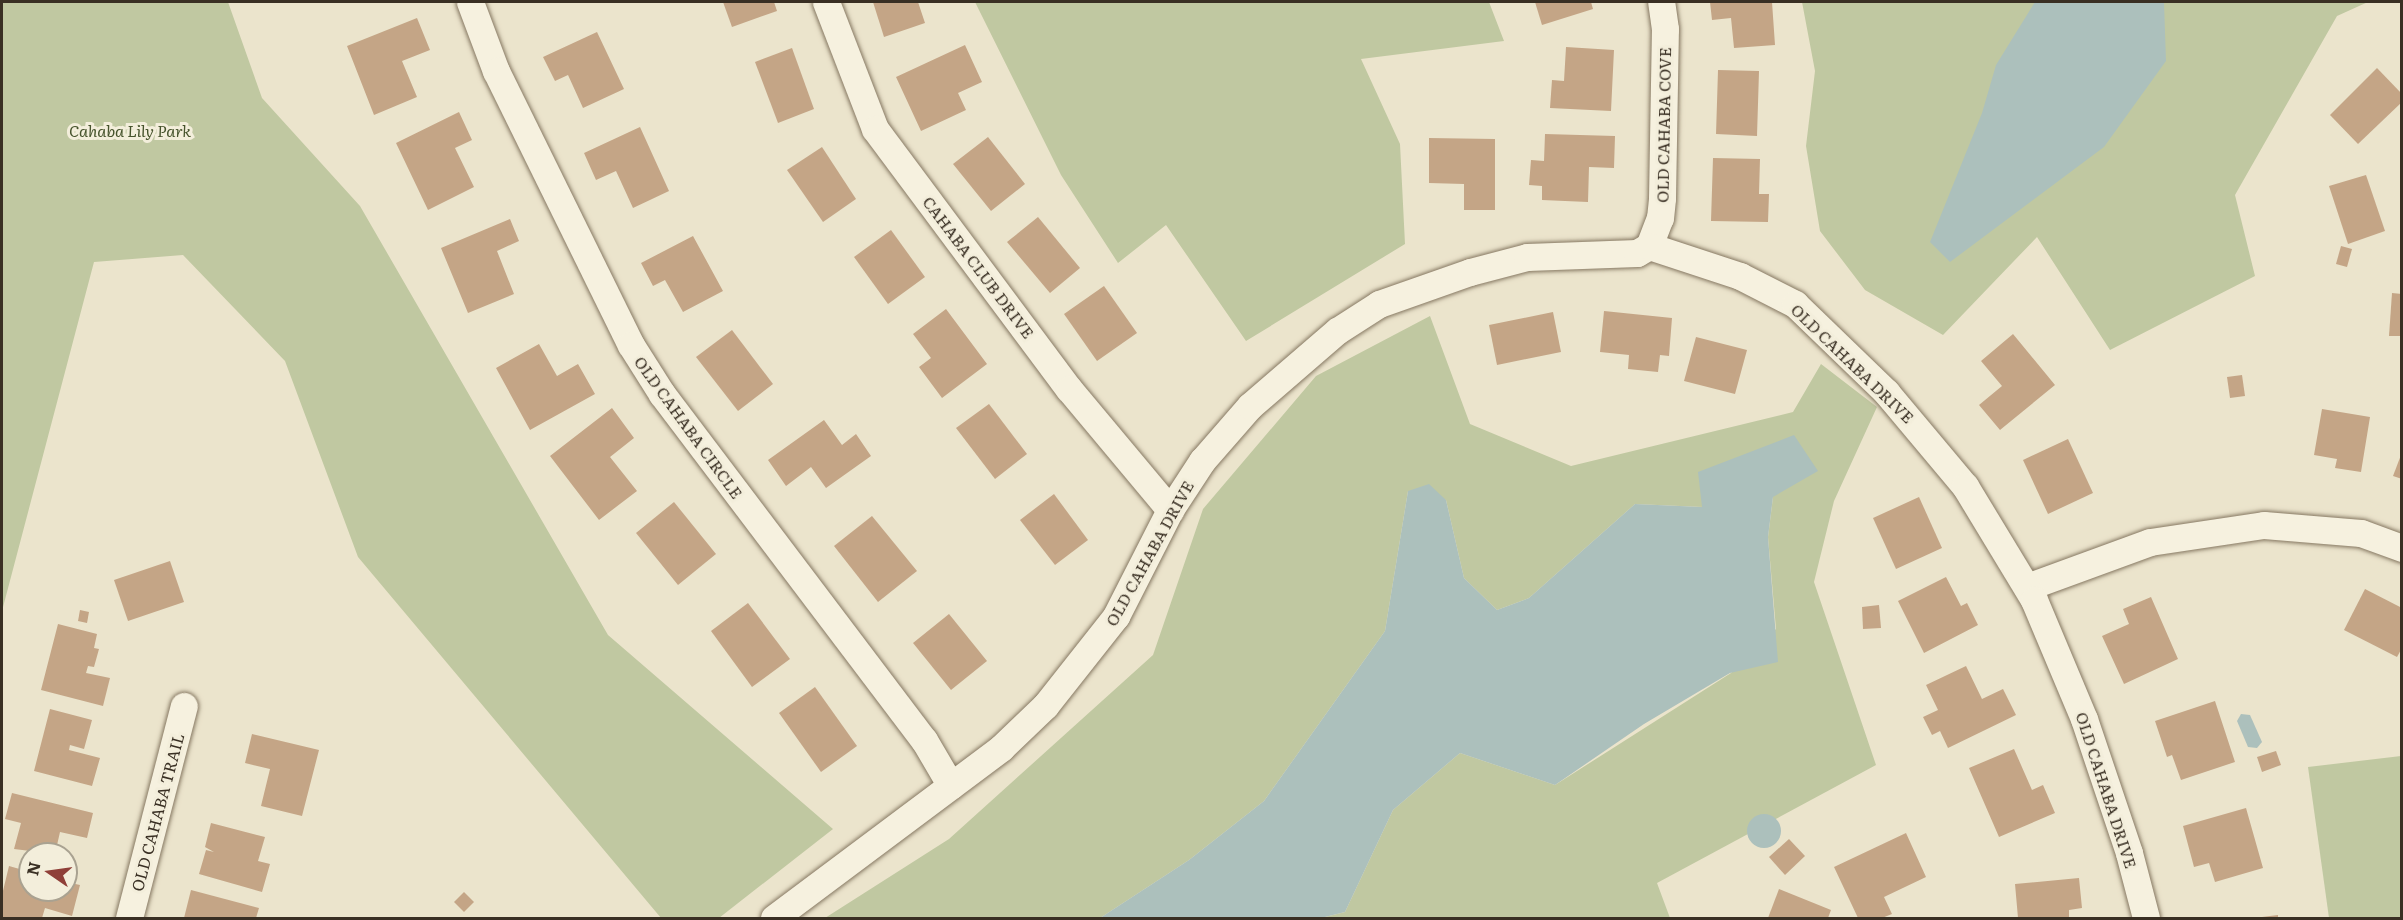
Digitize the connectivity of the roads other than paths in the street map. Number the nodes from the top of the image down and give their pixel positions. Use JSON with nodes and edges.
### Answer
{"nodes":[{"id":1,"x":470,"y":2,"type":"edge"},
{"id":2,"x":826,"y":2,"type":"edge"},
{"id":3,"x":1661,"y":2,"type":"edge"},
{"id":4,"x":1648,"y":246,"type":"junction"},
{"id":5,"x":1170,"y":510,"type":"junction"},
{"id":6,"x":2402,"y":548,"type":"edge"},
{"id":7,"x":2027,"y":588,"type":"junction"},
{"id":8,"x":184,"y":705,"type":"dead end"},
{"id":9,"x":951,"y":786,"type":"junction"},
{"id":10,"x":129,"y":918,"type":"edge"},
{"id":11,"x":774,"y":918,"type":"edge"},
{"id":12,"x":2146,"y":918,"type":"edge"}],
"edges":[{"from":1,"to":9,"type":"street","name":"OLD CAHABA CIRCLE"},
{"from":2,"to":5,"type":"street","name":"CAHABA CLUB DRIVE"},
{"from":3,"to":4,"type":"street","name":"OLD CAHABA COVE"},
{"from":4,"to":5,"type":"street","name":"OLD CAHABA DRIVE"},
{"from":4,"to":7,"type":"street","name":"OLD CAHABA DRIVE"},
{"from":5,"to":9,"type":"street","name":"OLD CAHABA DRIVE"},
{"from":6,"to":7,"type":"street"},
{"from":7,"to":12,"type":"street","name":"OLD CAHABA DRIVE"},
{"from":8,"to":10,"type":"street","name":"OLD CAHABA TRAIL"},
{"from":9,"to":11,"type":"street","name":"OLD CAHABA DRIVE"}]}
